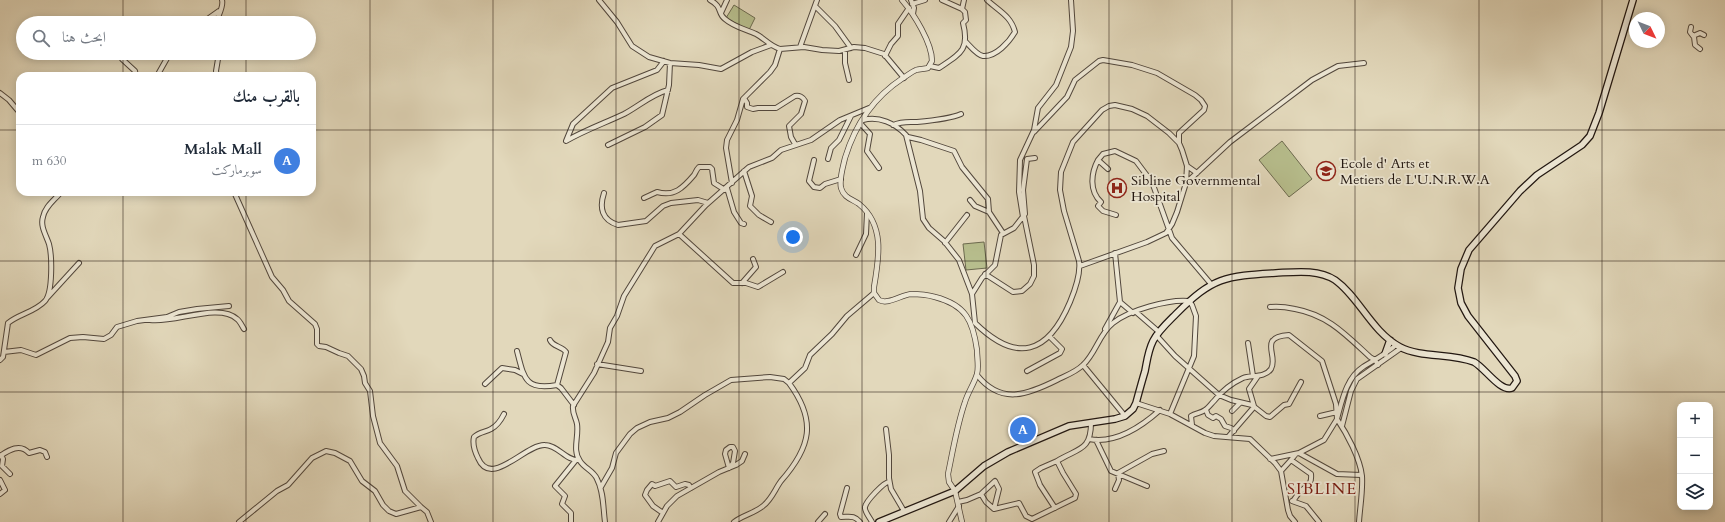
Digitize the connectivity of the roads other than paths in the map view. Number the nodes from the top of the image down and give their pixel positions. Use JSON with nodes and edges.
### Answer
{"nodes":[{"id":1,"x":222,"y":0,"type":"edge"},
{"id":2,"x":599,"y":0,"type":"edge"},
{"id":3,"x":710,"y":0,"type":"edge"},
{"id":4,"x":727,"y":0,"type":"edge"},
{"id":5,"x":902,"y":0,"type":"edge"},
{"id":6,"x":925,"y":0,"type":"edge"},
{"id":7,"x":942,"y":0,"type":"edge"},
{"id":8,"x":964,"y":0,"type":"edge"},
{"id":9,"x":987,"y":0,"type":"edge"},
{"id":10,"x":1070,"y":0,"type":"edge"},
{"id":11,"x":1633,"y":0,"type":"edge"},
{"id":12,"x":816,"y":2,"type":"edge"},
{"id":13,"x":911,"y":2,"type":"edge"},
{"id":14,"x":909,"y":8,"type":"junction"},
{"id":15,"x":962,"y":9,"type":"junction"},
{"id":16,"x":219,"y":11,"type":"junction"},
{"id":17,"x":721,"y":13,"type":"junction"},
{"id":18,"x":913,"y":14,"type":"junction"},
{"id":19,"x":212,"y":16,"type":"edge"},
{"id":20,"x":218,"y":16,"type":"edge"},
{"id":21,"x":1691,"y":27,"type":"dead end"},
{"id":22,"x":1704,"y":35,"type":"dead end"},
{"id":23,"x":1694,"y":37,"type":"junction"},
{"id":24,"x":966,"y":42,"type":"junction"},
{"id":25,"x":771,"y":45,"type":"junction"},
{"id":26,"x":800,"y":47,"type":"junction"},
{"id":27,"x":851,"y":48,"type":"junction"},
{"id":28,"x":780,"y":49,"type":"junction"},
{"id":29,"x":1700,"y":49,"type":"dead end"},
{"id":30,"x":845,"y":50,"type":"junction"},
{"id":31,"x":885,"y":56,"type":"junction"},
{"id":32,"x":123,"y":60,"type":"edge"},
{"id":33,"x":166,"y":60,"type":"edge"},
{"id":34,"x":218,"y":60,"type":"edge"},
{"id":35,"x":664,"y":61,"type":"junction"},
{"id":36,"x":670,"y":63,"type":"junction"},
{"id":37,"x":1364,"y":63,"type":"dead end"},
{"id":38,"x":930,"y":66,"type":"junction"},
{"id":39,"x":135,"y":72,"type":"edge"},
{"id":40,"x":159,"y":72,"type":"edge"},
{"id":41,"x":216,"y":72,"type":"edge"},
{"id":42,"x":904,"y":78,"type":"junction"},
{"id":43,"x":849,"y":80,"type":"dead end"},
{"id":44,"x":668,"y":90,"type":"junction"},
{"id":45,"x":0,"y":93,"type":"edge"},
{"id":46,"x":744,"y":98,"type":"junction"},
{"id":47,"x":16,"y":108,"type":"edge"},
{"id":48,"x":869,"y":108,"type":"junction"},
{"id":49,"x":961,"y":114,"type":"dead end"},
{"id":50,"x":851,"y":116,"type":"junction"},
{"id":51,"x":862,"y":122,"type":"junction"},
{"id":52,"x":893,"y":125,"type":"junction"},
{"id":53,"x":1034,"y":132,"type":"junction"},
{"id":54,"x":1169,"y":133,"type":"junction"},
{"id":55,"x":1180,"y":133,"type":"junction"},
{"id":56,"x":908,"y":137,"type":"junction"},
{"id":57,"x":1179,"y":143,"type":"junction"},
{"id":58,"x":795,"y":144,"type":"junction"},
{"id":59,"x":608,"y":145,"type":"dead end"},
{"id":60,"x":1035,"y":158,"type":"dead end"},
{"id":61,"x":828,"y":159,"type":"dead end"},
{"id":62,"x":814,"y":160,"type":"dead end"},
{"id":63,"x":1098,"y":160,"type":"junction"},
{"id":64,"x":1187,"y":166,"type":"junction"},
{"id":65,"x":879,"y":168,"type":"dead end"},
{"id":66,"x":1108,"y":169,"type":"dead end"},
{"id":67,"x":744,"y":171,"type":"junction"},
{"id":68,"x":1197,"y":173,"type":"junction"},
{"id":69,"x":841,"y":179,"type":"junction"},
{"id":70,"x":732,"y":182,"type":"junction"},
{"id":71,"x":1186,"y":183,"type":"junction"},
{"id":72,"x":726,"y":189,"type":"junction"},
{"id":73,"x":604,"y":193,"type":"dead end"},
{"id":74,"x":666,"y":194,"type":"junction"},
{"id":75,"x":57,"y":196,"type":"edge"},
{"id":76,"x":236,"y":196,"type":"edge"},
{"id":77,"x":644,"y":198,"type":"dead end"},
{"id":78,"x":970,"y":200,"type":"dead end"},
{"id":79,"x":708,"y":203,"type":"junction"},
{"id":80,"x":669,"y":204,"type":"junction"},
{"id":81,"x":867,"y":212,"type":"junction"},
{"id":82,"x":989,"y":212,"type":"junction"},
{"id":83,"x":967,"y":215,"type":"dead end"},
{"id":84,"x":1116,"y":215,"type":"dead end"},
{"id":85,"x":1023,"y":217,"type":"junction"},
{"id":86,"x":771,"y":222,"type":"dead end"},
{"id":87,"x":744,"y":224,"type":"dead end"},
{"id":88,"x":1169,"y":230,"type":"junction"},
{"id":89,"x":1003,"y":233,"type":"junction"},
{"id":90,"x":679,"y":234,"type":"junction"},
{"id":91,"x":945,"y":243,"type":"junction"},
{"id":92,"x":1115,"y":253,"type":"junction"},
{"id":93,"x":856,"y":254,"type":"dead end"},
{"id":94,"x":753,"y":259,"type":"dead end"},
{"id":95,"x":79,"y":262,"type":"dead end"},
{"id":96,"x":1080,"y":266,"type":"junction"},
{"id":97,"x":783,"y":272,"type":"dead end"},
{"id":98,"x":985,"y":274,"type":"junction"},
{"id":99,"x":742,"y":283,"type":"junction"},
{"id":100,"x":1211,"y":284,"type":"junction"},
{"id":101,"x":874,"y":293,"type":"junction"},
{"id":102,"x":972,"y":294,"type":"junction"},
{"id":103,"x":47,"y":298,"type":"junction"},
{"id":104,"x":1189,"y":301,"type":"junction"},
{"id":105,"x":1120,"y":302,"type":"junction"},
{"id":106,"x":229,"y":306,"type":"dead end"},
{"id":107,"x":1270,"y":307,"type":"dead end"},
{"id":108,"x":1135,"y":312,"type":"junction"},
{"id":109,"x":148,"y":320,"type":"junction"},
{"id":110,"x":974,"y":324,"type":"junction"},
{"id":111,"x":244,"y":329,"type":"dead end"},
{"id":112,"x":1105,"y":331,"type":"junction"},
{"id":113,"x":1158,"y":333,"type":"junction"},
{"id":114,"x":1050,"y":336,"type":"junction"},
{"id":115,"x":550,"y":340,"type":"dead end"},
{"id":116,"x":1390,"y":340,"type":"junction"},
{"id":117,"x":1248,"y":343,"type":"dead end"},
{"id":118,"x":1399,"y":346,"type":"junction"},
{"id":119,"x":517,"y":351,"type":"dead end"},
{"id":120,"x":1393,"y":351,"type":"junction"},
{"id":121,"x":4,"y":352,"type":"junction"},
{"id":122,"x":566,"y":352,"type":"junction"},
{"id":123,"x":572,"y":352,"type":"dead end"},
{"id":124,"x":1385,"y":354,"type":"junction"},
{"id":125,"x":0,"y":360,"type":"edge"},
{"id":126,"x":1376,"y":360,"type":"junction"},
{"id":127,"x":597,"y":364,"type":"junction"},
{"id":128,"x":1083,"y":365,"type":"junction"},
{"id":129,"x":1378,"y":365,"type":"junction"},
{"id":130,"x":1189,"y":368,"type":"junction"},
{"id":131,"x":641,"y":371,"type":"dead end"},
{"id":132,"x":1027,"y":371,"type":"dead end"},
{"id":133,"x":523,"y":374,"type":"junction"},
{"id":134,"x":977,"y":375,"type":"junction"},
{"id":135,"x":1354,"y":375,"type":"junction"},
{"id":136,"x":1253,"y":376,"type":"junction"},
{"id":137,"x":1258,"y":376,"type":"junction"},
{"id":138,"x":1358,"y":379,"type":"junction"},
{"id":139,"x":789,"y":382,"type":"junction"},
{"id":140,"x":1301,"y":382,"type":"dead end"},
{"id":141,"x":485,"y":384,"type":"dead end"},
{"id":142,"x":557,"y":385,"type":"junction"},
{"id":143,"x":1349,"y":390,"type":"junction"},
{"id":144,"x":1345,"y":394,"type":"junction"},
{"id":145,"x":1219,"y":395,"type":"junction"},
{"id":146,"x":1335,"y":400,"type":"junction"},
{"id":147,"x":1136,"y":403,"type":"junction"},
{"id":148,"x":1240,"y":403,"type":"junction"},
{"id":149,"x":574,"y":405,"type":"junction"},
{"id":150,"x":1254,"y":407,"type":"junction"},
{"id":151,"x":1341,"y":407,"type":"junction"},
{"id":152,"x":1346,"y":407,"type":"junction"},
{"id":153,"x":1160,"y":410,"type":"junction"},
{"id":154,"x":1206,"y":410,"type":"junction"},
{"id":155,"x":1232,"y":411,"type":"dead end"},
{"id":156,"x":1337,"y":412,"type":"junction"},
{"id":157,"x":504,"y":414,"type":"dead end"},
{"id":158,"x":1170,"y":414,"type":"junction"},
{"id":159,"x":1125,"y":416,"type":"junction"},
{"id":160,"x":1320,"y":416,"type":"dead end"},
{"id":161,"x":1337,"y":419,"type":"junction"},
{"id":162,"x":1091,"y":422,"type":"junction"},
{"id":163,"x":1192,"y":425,"type":"junction"},
{"id":164,"x":1342,"y":426,"type":"junction"},
{"id":165,"x":886,"y":429,"type":"dead end"},
{"id":166,"x":1234,"y":432,"type":"junction"},
{"id":167,"x":1228,"y":437,"type":"junction"},
{"id":168,"x":1089,"y":439,"type":"junction"},
{"id":169,"x":1096,"y":440,"type":"junction"},
{"id":170,"x":1164,"y":451,"type":"dead end"},
{"id":171,"x":29,"y":453,"type":"junction"},
{"id":172,"x":745,"y":454,"type":"dead end"},
{"id":173,"x":1297,"y":454,"type":"junction"},
{"id":174,"x":1,"y":455,"type":"edge"},
{"id":175,"x":47,"y":457,"type":"dead end"},
{"id":176,"x":30,"y":458,"type":"dead end"},
{"id":177,"x":1270,"y":458,"type":"junction"},
{"id":178,"x":577,"y":460,"type":"junction"},
{"id":179,"x":1291,"y":460,"type":"junction"},
{"id":180,"x":1058,"y":461,"type":"junction"},
{"id":181,"x":1281,"y":470,"type":"junction"},
{"id":182,"x":1118,"y":473,"type":"junction"},
{"id":183,"x":10,"y":474,"type":"dead end"},
{"id":184,"x":1362,"y":475,"type":"junction"},
{"id":185,"x":0,"y":480,"type":"edge"},
{"id":186,"x":889,"y":482,"type":"junction"},
{"id":187,"x":1147,"y":486,"type":"dead end"},
{"id":188,"x":601,"y":487,"type":"junction"},
{"id":189,"x":691,"y":488,"type":"junction"},
{"id":190,"x":846,"y":488,"type":"dead end"},
{"id":191,"x":1115,"y":489,"type":"dead end"},
{"id":192,"x":955,"y":491,"type":"junction"},
{"id":193,"x":0,"y":494,"type":"edge"},
{"id":194,"x":981,"y":494,"type":"junction"},
{"id":195,"x":1294,"y":501,"type":"junction"},
{"id":196,"x":1287,"y":502,"type":"junction"},
{"id":197,"x":958,"y":504,"type":"junction"},
{"id":198,"x":420,"y":507,"type":"junction"},
{"id":199,"x":1056,"y":508,"type":"junction"},
{"id":200,"x":994,"y":509,"type":"junction"},
{"id":201,"x":904,"y":511,"type":"junction"},
{"id":202,"x":663,"y":513,"type":"junction"},
{"id":203,"x":825,"y":514,"type":"dead end"},
{"id":204,"x":239,"y":522,"type":"edge"},
{"id":205,"x":431,"y":522,"type":"edge"},
{"id":206,"x":571,"y":522,"type":"edge"},
{"id":207,"x":605,"y":522,"type":"edge"},
{"id":208,"x":658,"y":522,"type":"edge"},
{"id":209,"x":734,"y":522,"type":"edge"},
{"id":210,"x":818,"y":522,"type":"edge"},
{"id":211,"x":860,"y":522,"type":"edge"},
{"id":212,"x":872,"y":522,"type":"edge"},
{"id":213,"x":879,"y":522,"type":"edge"},
{"id":214,"x":949,"y":522,"type":"edge"},
{"id":215,"x":962,"y":522,"type":"edge"},
{"id":216,"x":1295,"y":522,"type":"edge"},
{"id":217,"x":1319,"y":522,"type":"edge"},
{"id":218,"x":1358,"y":522,"type":"edge"}],
"edges":[{"from":1,"to":16,"type":"street"},
{"from":2,"to":35,"type":"street"},
{"from":3,"to":17,"type":"street"},
{"from":4,"to":17,"type":"street"},
{"from":5,"to":14,"type":"street"},
{"from":6,"to":13,"type":"street"},
{"from":7,"to":15,"type":"street"},
{"from":8,"to":15,"type":"street"},
{"from":9,"to":24,"type":"street"},
{"from":10,"to":53,"type":"street"},
{"from":11,"to":118,"type":"main road"},
{"from":12,"to":26,"type":"street"},
{"from":12,"to":27,"type":"street"},
{"from":13,"to":18,"type":"street"},
{"from":14,"to":18,"type":"street"},
{"from":14,"to":31,"type":"street"},
{"from":15,"to":24,"type":"street"},
{"from":16,"to":19,"type":"street"},
{"from":16,"to":20,"type":"street"},
{"from":17,"to":25,"type":"street"},
{"from":18,"to":38,"type":"street"},
{"from":21,"to":23,"type":"street"},
{"from":22,"to":23,"type":"street"},
{"from":23,"to":29,"type":"street"},
{"from":24,"to":38,"type":"street"},
{"from":25,"to":28,"type":"street"},
{"from":25,"to":36,"type":"street"},
{"from":26,"to":28,"type":"street"},
{"from":26,"to":30,"type":"street"},
{"from":27,"to":30,"type":"street"},
{"from":27,"to":31,"type":"street"},
{"from":28,"to":46,"type":"street"},
{"from":30,"to":43,"type":"street"},
{"from":31,"to":42,"type":"street"},
{"from":32,"to":39,"type":"street"},
{"from":33,"to":40,"type":"street"},
{"from":34,"to":41,"type":"street"},
{"from":35,"to":36,"type":"street"},
{"from":35,"to":44,"type":"street"},
{"from":36,"to":44,"type":"street"},
{"from":37,"to":68,"type":"street"},
{"from":38,"to":42,"type":"street"},
{"from":42,"to":48,"type":"street"},
{"from":44,"to":59,"type":"street"},
{"from":45,"to":47,"type":"street"},
{"from":46,"to":58,"type":"street"},
{"from":46,"to":70,"type":"street"},
{"from":48,"to":50,"type":"street"},
{"from":48,"to":51,"type":"street"},
{"from":49,"to":52,"type":"street"},
{"from":50,"to":58,"type":"street"},
{"from":50,"to":61,"type":"street"},
{"from":51,"to":52,"type":"street"},
{"from":51,"to":65,"type":"street"},
{"from":51,"to":69,"type":"street"},
{"from":52,"to":56,"type":"street"},
{"from":53,"to":55,"type":"street"},
{"from":53,"to":85,"type":"street"},
{"from":54,"to":55,"type":"street"},
{"from":54,"to":57,"type":"street"},
{"from":54,"to":96,"type":"street"},
{"from":55,"to":57,"type":"street"},
{"from":56,"to":82,"type":"street"},
{"from":56,"to":91,"type":"street"},
{"from":57,"to":64,"type":"street"},
{"from":58,"to":67,"type":"street"},
{"from":60,"to":85,"type":"street"},
{"from":62,"to":69,"type":"street"},
{"from":63,"to":66,"type":"street"},
{"from":63,"to":84,"type":"street"},
{"from":63,"to":88,"type":"street"},
{"from":64,"to":68,"type":"street"},
{"from":64,"to":71,"type":"street"},
{"from":67,"to":70,"type":"street"},
{"from":67,"to":86,"type":"street"},
{"from":68,"to":71,"type":"street"},
{"from":69,"to":81,"type":"street"},
{"from":70,"to":72,"type":"street"},
{"from":71,"to":88,"type":"street"},
{"from":72,"to":74,"type":"street"},
{"from":72,"to":79,"type":"street"},
{"from":72,"to":87,"type":"street"},
{"from":73,"to":80,"type":"street"},
{"from":74,"to":77,"type":"street"},
{"from":74,"to":80,"type":"street"},
{"from":75,"to":103,"type":"street"},
{"from":76,"to":198,"type":"street"},
{"from":78,"to":82,"type":"street"},
{"from":79,"to":80,"type":"street"},
{"from":79,"to":90,"type":"street"},
{"from":81,"to":93,"type":"street"},
{"from":81,"to":101,"type":"street"},
{"from":82,"to":89,"type":"street"},
{"from":83,"to":91,"type":"street"},
{"from":85,"to":89,"type":"street"},
{"from":85,"to":98,"type":"street"},
{"from":88,"to":92,"type":"street"},
{"from":88,"to":100,"type":"street"},
{"from":89,"to":98,"type":"street"},
{"from":90,"to":99,"type":"street"},
{"from":90,"to":127,"type":"street"},
{"from":91,"to":102,"type":"street"},
{"from":92,"to":96,"type":"street"},
{"from":92,"to":105,"type":"street"},
{"from":94,"to":99,"type":"street"},
{"from":95,"to":103,"type":"street"},
{"from":96,"to":114,"type":"street"},
{"from":97,"to":99,"type":"street"},
{"from":98,"to":102,"type":"street"},
{"from":100,"to":104,"type":"main road"},
{"from":100,"to":116,"type":"main road"},
{"from":101,"to":110,"type":"street"},
{"from":101,"to":139,"type":"street"},
{"from":102,"to":110,"type":"street"},
{"from":103,"to":121,"type":"street"},
{"from":104,"to":108,"type":"street"},
{"from":104,"to":113,"type":"main road"},
{"from":104,"to":130,"type":"street"},
{"from":105,"to":108,"type":"street"},
{"from":105,"to":112,"type":"street"},
{"from":106,"to":109,"type":"street"},
{"from":107,"to":126,"type":"street"},
{"from":108,"to":112,"type":"street"},
{"from":108,"to":113,"type":"street"},
{"from":109,"to":111,"type":"street"},
{"from":109,"to":121,"type":"street"},
{"from":110,"to":114,"type":"street"},
{"from":110,"to":134,"type":"street"},
{"from":112,"to":128,"type":"street"},
{"from":113,"to":130,"type":"street"},
{"from":113,"to":147,"type":"main road"},
{"from":114,"to":132,"type":"street"},
{"from":115,"to":122,"type":"street"},
{"from":116,"to":118,"type":"main road"},
{"from":116,"to":124,"type":"main road"},
{"from":117,"to":136,"type":"street"},
{"from":118,"to":120,"type":"street"},
{"from":119,"to":133,"type":"street"},
{"from":120,"to":124,"type":"street"},
{"from":120,"to":129,"type":"street"},
{"from":121,"to":125,"type":"street"},
{"from":122,"to":123,"type":"street"},
{"from":122,"to":142,"type":"street"},
{"from":124,"to":126,"type":"street"},
{"from":126,"to":129,"type":"street"},
{"from":126,"to":135,"type":"street"},
{"from":127,"to":131,"type":"street"},
{"from":127,"to":149,"type":"street"},
{"from":128,"to":134,"type":"street"},
{"from":128,"to":159,"type":"street"},
{"from":129,"to":138,"type":"street"},
{"from":130,"to":145,"type":"street"},
{"from":130,"to":158,"type":"street"},
{"from":133,"to":141,"type":"street"},
{"from":133,"to":142,"type":"street"},
{"from":134,"to":192,"type":"street"},
{"from":135,"to":138,"type":"street"},
{"from":135,"to":143,"type":"street"},
{"from":136,"to":137,"type":"street"},
{"from":136,"to":145,"type":"street"},
{"from":137,"to":146,"type":"street"},
{"from":137,"to":150,"type":"street"},
{"from":138,"to":143,"type":"street"},
{"from":139,"to":188,"type":"street"},
{"from":139,"to":209,"type":"street"},
{"from":140,"to":150,"type":"street"},
{"from":142,"to":149,"type":"street"},
{"from":143,"to":144,"type":"street"},
{"from":143,"to":152,"type":"street"},
{"from":144,"to":146,"type":"street"},
{"from":144,"to":151,"type":"street"},
{"from":145,"to":148,"type":"street"},
{"from":145,"to":154,"type":"street"},
{"from":146,"to":151,"type":"street"},
{"from":146,"to":156,"type":"street"},
{"from":147,"to":153,"type":"street"},
{"from":147,"to":159,"type":"main road"},
{"from":148,"to":150,"type":"street"},
{"from":148,"to":155,"type":"street"},
{"from":149,"to":178,"type":"street"},
{"from":150,"to":166,"type":"street"},
{"from":151,"to":152,"type":"street"},
{"from":151,"to":161,"type":"street"},
{"from":152,"to":164,"type":"street"},
{"from":153,"to":158,"type":"street"},
{"from":153,"to":169,"type":"street"},
{"from":154,"to":163,"type":"street"},
{"from":154,"to":166,"type":"street"},
{"from":156,"to":160,"type":"street"},
{"from":156,"to":161,"type":"street"},
{"from":157,"to":178,"type":"street"},
{"from":158,"to":163,"type":"street"},
{"from":159,"to":162,"type":"main road"},
{"from":161,"to":164,"type":"street"},
{"from":161,"to":173,"type":"street"},
{"from":162,"to":168,"type":"street"},
{"from":162,"to":192,"type":"main road"},
{"from":163,"to":167,"type":"street"},
{"from":164,"to":184,"type":"street"},
{"from":165,"to":186,"type":"street"},
{"from":166,"to":167,"type":"street"},
{"from":167,"to":177,"type":"street"},
{"from":168,"to":169,"type":"street"},
{"from":168,"to":180,"type":"street"},
{"from":169,"to":182,"type":"street"},
{"from":170,"to":182,"type":"street"},
{"from":171,"to":174,"type":"street"},
{"from":171,"to":175,"type":"street"},
{"from":171,"to":176,"type":"street"},
{"from":172,"to":189,"type":"street"},
{"from":173,"to":177,"type":"street"},
{"from":173,"to":179,"type":"street"},
{"from":173,"to":184,"type":"street"},
{"from":174,"to":183,"type":"street"},
{"from":177,"to":181,"type":"street"},
{"from":178,"to":188,"type":"street"},
{"from":178,"to":206,"type":"street"},
{"from":179,"to":181,"type":"street"},
{"from":179,"to":195,"type":"street"},
{"from":180,"to":199,"type":"street"},
{"from":180,"to":199,"type":"street"},
{"from":181,"to":196,"type":"street"},
{"from":182,"to":187,"type":"street"},
{"from":182,"to":191,"type":"street"},
{"from":184,"to":218,"type":"street"},
{"from":185,"to":193,"type":"street"},
{"from":186,"to":201,"type":"street"},
{"from":186,"to":212,"type":"street"},
{"from":188,"to":207,"type":"street"},
{"from":189,"to":202,"type":"street"},
{"from":189,"to":202,"type":"street"},
{"from":190,"to":211,"type":"street"},
{"from":192,"to":197,"type":"street"},
{"from":192,"to":201,"type":"main road"},
{"from":194,"to":197,"type":"street"},
{"from":194,"to":200,"type":"street"},
{"from":194,"to":200,"type":"street"},
{"from":195,"to":196,"type":"street"},
{"from":195,"to":217,"type":"street"},
{"from":196,"to":216,"type":"street"},
{"from":197,"to":214,"type":"street"},
{"from":197,"to":215,"type":"street"},
{"from":198,"to":204,"type":"street"},
{"from":198,"to":205,"type":"street"},
{"from":199,"to":200,"type":"street"},
{"from":201,"to":213,"type":"main road"},
{"from":202,"to":208,"type":"street"},
{"from":203,"to":210,"type":"street"}]}
